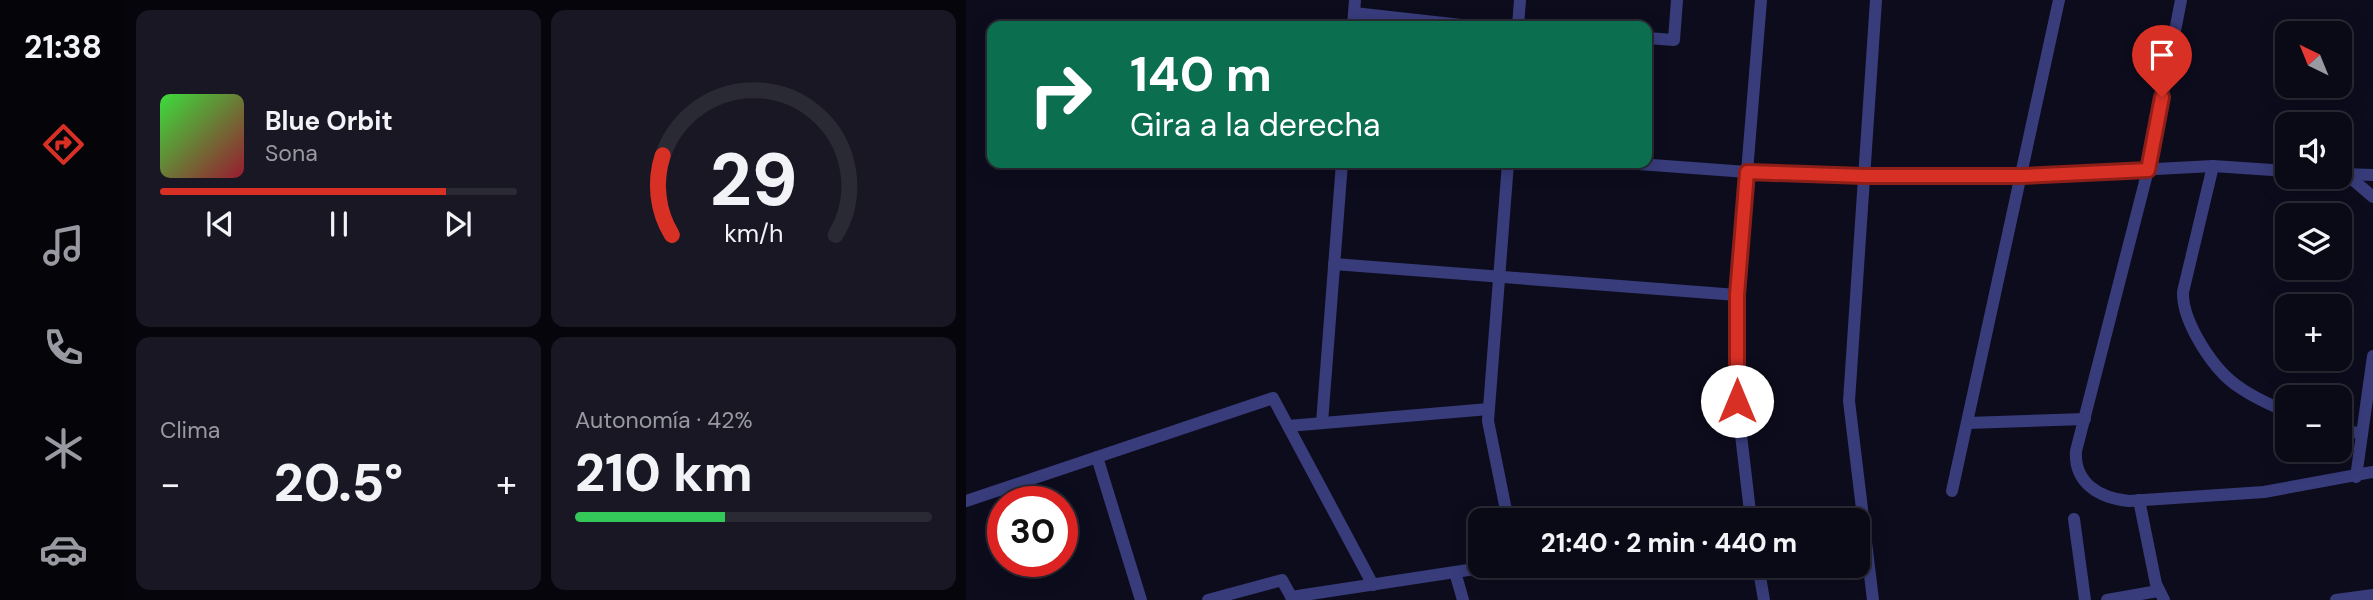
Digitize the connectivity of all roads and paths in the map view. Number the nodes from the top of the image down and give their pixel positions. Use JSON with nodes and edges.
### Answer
{"nodes":[{"id":1,"x":1520,"y":0,"type":"edge"},
{"id":2,"x":1677,"y":0,"type":"edge"},
{"id":3,"x":1761,"y":0,"type":"edge"},
{"id":4,"x":1876,"y":0,"type":"edge"},
{"id":5,"x":2059,"y":0,"type":"edge"},
{"id":6,"x":2181,"y":0,"type":"edge"},
{"id":7,"x":1354,"y":13,"type":"edge"},
{"id":8,"x":1425,"y":21,"type":"edge"},
{"id":9,"x":1518,"y":21,"type":"edge"},
{"id":10,"x":1652,"y":38,"type":"edge"},
{"id":11,"x":1652,"y":165,"type":"edge"},
{"id":12,"x":2213,"y":166,"type":"junction"},
{"id":13,"x":1342,"y":168,"type":"edge"},
{"id":14,"x":1508,"y":168,"type":"edge"},
{"id":15,"x":2148,"y":170,"type":"junction"},
{"id":16,"x":2275,"y":170,"type":"edge"},
{"id":17,"x":1747,"y":172,"type":"junction"},
{"id":18,"x":2352,"y":174,"type":"edge"},
{"id":19,"x":2373,"y":174,"type":"edge"},
{"id":20,"x":1864,"y":176,"type":"junction"},
{"id":21,"x":2022,"y":176,"type":"junction"},
{"id":22,"x":2352,"y":181,"type":"edge"},
{"id":23,"x":2373,"y":197,"type":"edge"},
{"id":24,"x":1334,"y":264,"type":"junction"},
{"id":25,"x":1499,"y":277,"type":"junction"},
{"id":26,"x":1737,"y":295,"type":"junction"},
{"id":27,"x":2373,"y":356,"type":"edge"},
{"id":28,"x":2275,"y":407,"type":"edge"},
{"id":29,"x":1489,"y":409,"type":"junction"},
{"id":30,"x":2085,"y":419,"type":"junction"},
{"id":31,"x":1322,"y":423,"type":"junction"},
{"id":32,"x":1967,"y":424,"type":"junction"},
{"id":33,"x":1289,"y":426,"type":"junction"},
{"id":34,"x":2352,"y":432,"type":"edge"},
{"id":35,"x":2362,"y":434,"type":"junction"},
{"id":36,"x":1097,"y":457,"type":"junction"},
{"id":37,"x":2373,"y":472,"type":"edge"},
{"id":38,"x":2356,"y":477,"type":"junction"},
{"id":39,"x":1952,"y":491,"type":"dead end"},
{"id":40,"x":966,"y":500,"type":"edge"},
{"id":41,"x":2139,"y":500,"type":"junction"},
{"id":42,"x":1505,"y":508,"type":"edge"},
{"id":43,"x":1750,"y":508,"type":"edge"},
{"id":44,"x":2074,"y":519,"type":"dead end"},
{"id":45,"x":1468,"y":570,"type":"edge"},
{"id":46,"x":1455,"y":572,"type":"junction"},
{"id":47,"x":1760,"y":578,"type":"edge"},
{"id":48,"x":1373,"y":585,"type":"junction"},
{"id":49,"x":2161,"y":595,"type":"edge"},
{"id":50,"x":2373,"y":595,"type":"edge"},
{"id":51,"x":1292,"y":599,"type":"edge"},
{"id":52,"x":1141,"y":600,"type":"edge"},
{"id":53,"x":1208,"y":600,"type":"edge"},
{"id":54,"x":1463,"y":600,"type":"edge"},
{"id":55,"x":1763,"y":600,"type":"edge"},
{"id":56,"x":1873,"y":600,"type":"edge"},
{"id":57,"x":2085,"y":600,"type":"edge"},
{"id":58,"x":2107,"y":600,"type":"edge"},
{"id":59,"x":2336,"y":600,"type":"edge"}],
"edges":[{"from":1,"to":9,"type":"street"},
{"from":2,"to":10,"type":"street"},
{"from":3,"to":17,"type":"street"},
{"from":4,"to":20,"type":"street"},
{"from":5,"to":21,"type":"street"},
{"from":6,"to":15,"type":"street"},
{"from":7,"to":8,"type":"street"},
{"from":11,"to":17,"type":"street"},
{"from":12,"to":15,"type":"street"},
{"from":12,"to":16,"type":"street"},
{"from":12,"to":28,"type":"street"},
{"from":13,"to":24,"type":"street"},
{"from":14,"to":25,"type":"street"},
{"from":15,"to":21,"type":"street"},
{"from":15,"to":30,"type":"street"},
{"from":17,"to":20,"type":"street"},
{"from":17,"to":26,"type":"street"},
{"from":18,"to":19,"type":"street"},
{"from":20,"to":21,"type":"street"},
{"from":20,"to":56,"type":"street"},
{"from":21,"to":32,"type":"street"},
{"from":22,"to":23,"type":"street"},
{"from":24,"to":25,"type":"street"},
{"from":24,"to":31,"type":"street"},
{"from":25,"to":26,"type":"street"},
{"from":25,"to":29,"type":"street"},
{"from":26,"to":43,"type":"street"},
{"from":27,"to":35,"type":"street"},
{"from":29,"to":31,"type":"street"},
{"from":29,"to":42,"type":"street"},
{"from":30,"to":32,"type":"street"},
{"from":30,"to":41,"type":"street"},
{"from":31,"to":33,"type":"street"},
{"from":32,"to":39,"type":"street"},
{"from":33,"to":36,"type":"street"},
{"from":33,"to":48,"type":"street"},
{"from":34,"to":35,"type":"street"},
{"from":35,"to":38,"type":"street"},
{"from":36,"to":40,"type":"street"},
{"from":36,"to":52,"type":"street"},
{"from":37,"to":38,"type":"street"},
{"from":38,"to":41,"type":"street"},
{"from":41,"to":49,"type":"street"},
{"from":44,"to":57,"type":"street"},
{"from":45,"to":46,"type":"street"},
{"from":46,"to":48,"type":"street"},
{"from":46,"to":54,"type":"street"},
{"from":47,"to":55,"type":"street"},
{"from":48,"to":51,"type":"street"},
{"from":49,"to":58,"type":"street"},
{"from":50,"to":59,"type":"street"},
{"from":51,"to":53,"type":"street"}]}
